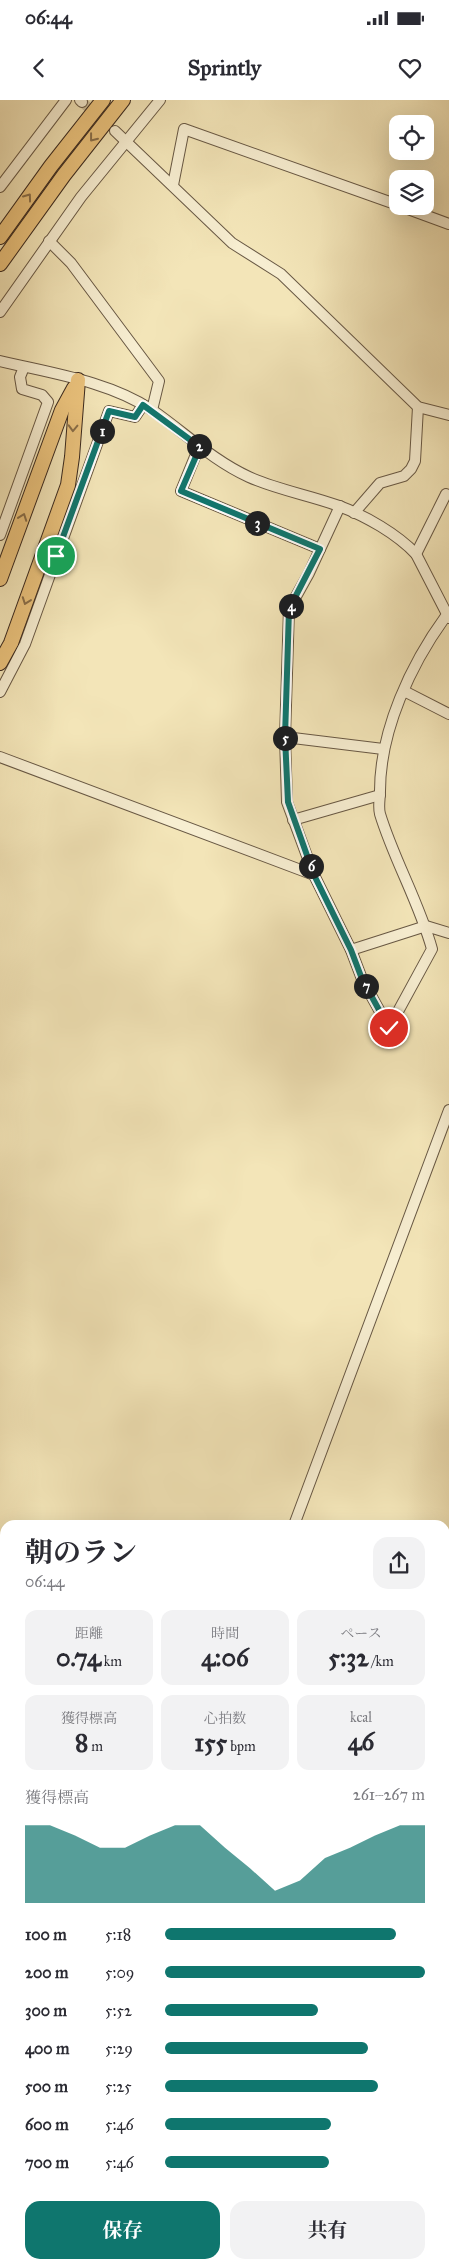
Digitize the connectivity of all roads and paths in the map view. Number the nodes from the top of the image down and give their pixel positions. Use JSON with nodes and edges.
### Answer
{"nodes":[{"id":1,"x":66,"y":100,"type":"edge"},
{"id":2,"x":104,"y":100,"type":"edge"},
{"id":3,"x":123,"y":100,"type":"edge"},
{"id":4,"x":160,"y":100,"type":"edge"},
{"id":5,"x":115,"y":132,"type":"tunnel mouth"},
{"id":6,"x":124,"y":142,"type":"junction"},
{"id":7,"x":173,"y":185,"type":"junction"},
{"id":8,"x":0,"y":188,"type":"edge"},
{"id":9,"x":389,"y":202,"type":"edge"},
{"id":10,"x":424,"y":215,"type":"edge"},
{"id":11,"x":449,"y":224,"type":"edge"},
{"id":12,"x":0,"y":237,"type":"edge"},
{"id":13,"x":49,"y":241,"type":"junction"},
{"id":14,"x":0,"y":264,"type":"edge"},
{"id":15,"x":0,"y":312,"type":"edge"},
{"id":16,"x":0,"y":361,"type":"edge"},
{"id":17,"x":24,"y":367,"type":"junction"},
{"id":18,"x":78,"y":380,"type":"junction"},
{"id":19,"x":147,"y":407,"type":"junction"},
{"id":20,"x":418,"y":407,"type":"junction"},
{"id":21,"x":449,"y":415,"type":"edge"},
{"id":22,"x":200,"y":447,"type":"junction"},
{"id":23,"x":446,"y":494,"type":"dead end"},
{"id":24,"x":340,"y":506,"type":"junction"},
{"id":25,"x":354,"y":513,"type":"junction"},
{"id":26,"x":0,"y":535,"type":"edge"},
{"id":27,"x":320,"y":549,"type":"junction"},
{"id":28,"x":416,"y":554,"type":"junction"},
{"id":29,"x":0,"y":578,"type":"edge"},
{"id":30,"x":448,"y":617,"type":"edge"},
{"id":31,"x":0,"y":663,"type":"edge"},
{"id":32,"x":404,"y":691,"type":"junction"},
{"id":33,"x":0,"y":692,"type":"edge"},
{"id":34,"x":449,"y":714,"type":"edge"},
{"id":35,"x":285,"y":737,"type":"junction"},
{"id":36,"x":383,"y":749,"type":"junction"},
{"id":37,"x":0,"y":757,"type":"edge"},
{"id":38,"x":380,"y":795,"type":"junction"},
{"id":39,"x":294,"y":820,"type":"junction"},
{"id":40,"x":314,"y":875,"type":"junction"},
{"id":41,"x":426,"y":926,"type":"junction"},
{"id":42,"x":449,"y":933,"type":"edge"},
{"id":43,"x":351,"y":950,"type":"junction"},
{"id":44,"x":449,"y":1110,"type":"edge"},
{"id":45,"x":296,"y":1520,"type":"edge"}],
"edges":[{"from":1,"to":8,"type":"street"},
{"from":12,"to":2,"type":"highway","one_way":true},
{"from":3,"to":14,"type":"highway","one_way":true},
{"from":4,"to":6,"type":"street"},
{"from":5,"to":6,"type":"street"},
{"from":6,"to":7,"type":"street"},
{"from":6,"to":13,"type":"street"},
{"from":7,"to":9,"type":"street"},
{"from":7,"to":20,"type":"street"},
{"from":10,"to":11,"type":"street"},
{"from":13,"to":15,"type":"street"},
{"from":13,"to":19,"type":"street"},
{"from":16,"to":17,"type":"street"},
{"from":17,"to":18,"type":"street"},
{"from":17,"to":26,"type":"street"},
{"from":18,"to":19,"type":"street"},
{"from":29,"to":18,"type":"highway","one_way":true},
{"from":18,"to":31,"type":"highway","one_way":true},
{"from":19,"to":22,"type":"street"},
{"from":19,"to":33,"type":"street"},
{"from":20,"to":21,"type":"street"},
{"from":20,"to":25,"type":"street"},
{"from":22,"to":24,"type":"street"},
{"from":22,"to":27,"type":"street"},
{"from":23,"to":28,"type":"street"},
{"from":24,"to":25,"type":"street"},
{"from":24,"to":27,"type":"street"},
{"from":25,"to":28,"type":"street"},
{"from":27,"to":35,"type":"street"},
{"from":28,"to":30,"type":"street"},
{"from":30,"to":32,"type":"street"},
{"from":32,"to":34,"type":"street"},
{"from":32,"to":36,"type":"street"},
{"from":35,"to":36,"type":"street"},
{"from":35,"to":39,"type":"street"},
{"from":36,"to":38,"type":"street"},
{"from":37,"to":40,"type":"street"},
{"from":38,"to":39,"type":"street"},
{"from":38,"to":41,"type":"street"},
{"from":39,"to":40,"type":"street"},
{"from":40,"to":43,"type":"street"},
{"from":41,"to":42,"type":"street"},
{"from":41,"to":43,"type":"street"},
{"from":41,"to":43,"type":"street"},
{"from":44,"to":45,"type":"street"}]}
